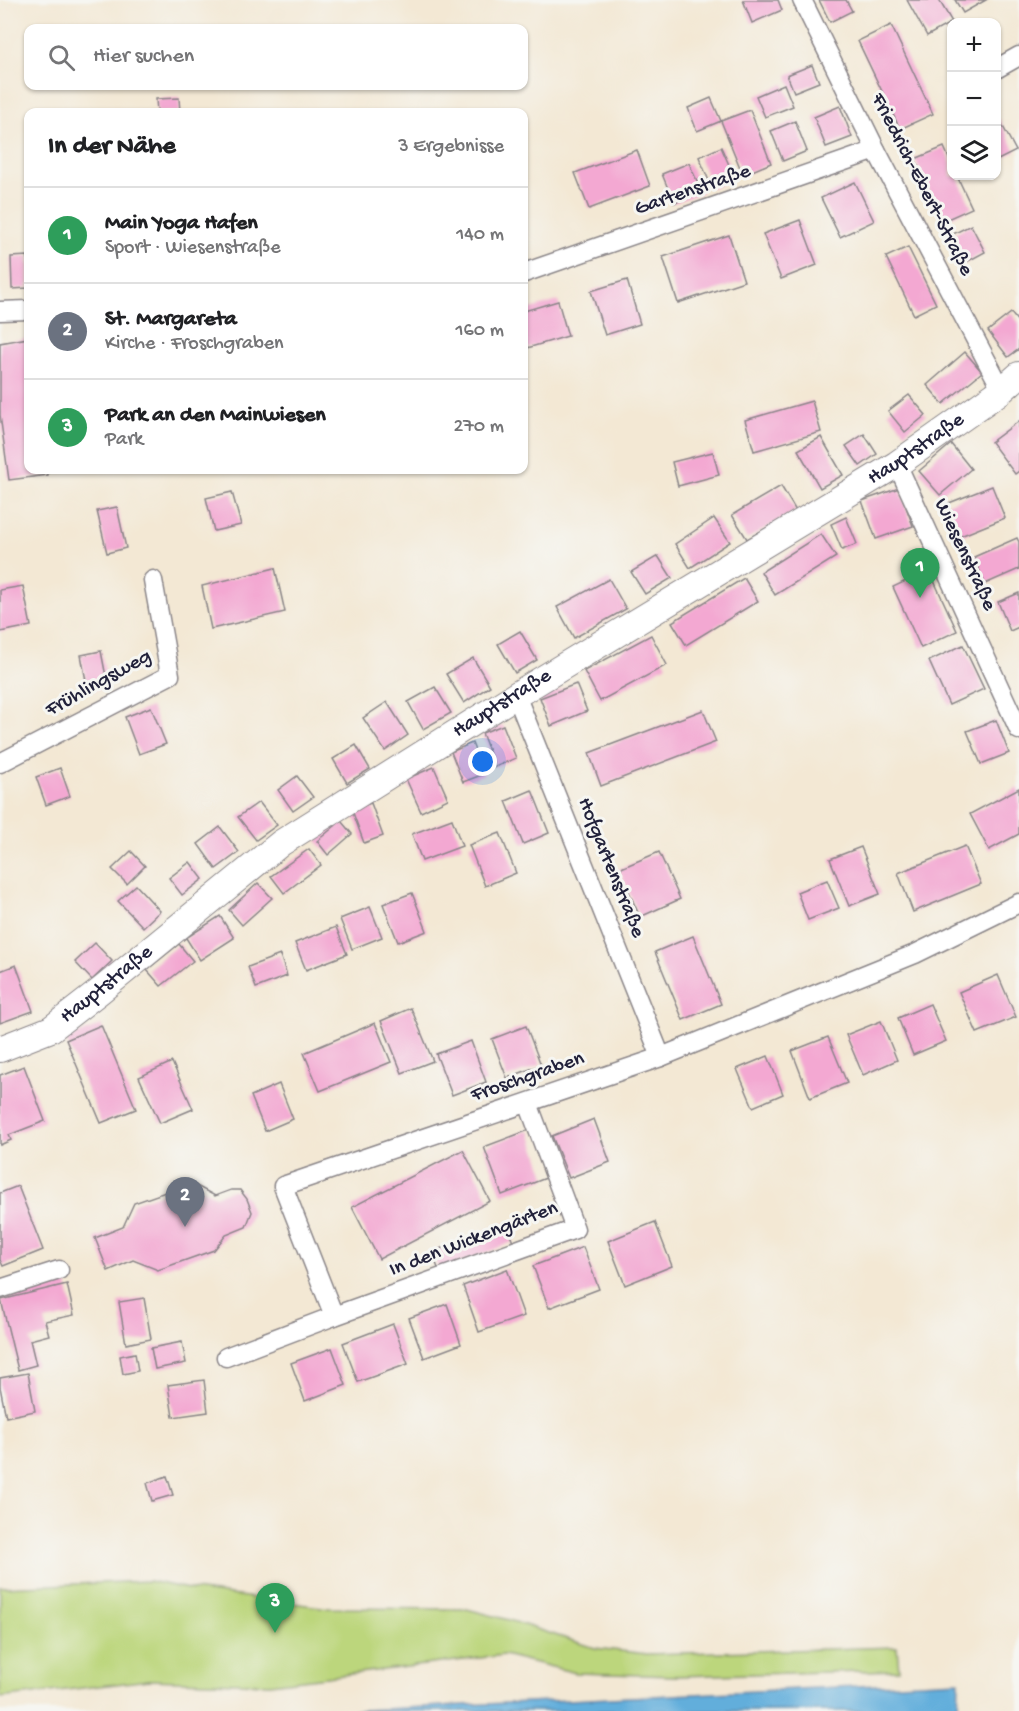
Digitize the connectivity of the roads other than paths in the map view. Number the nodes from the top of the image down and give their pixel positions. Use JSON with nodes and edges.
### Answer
{"nodes":[{"id":1,"x":802,"y":0,"type":"edge"},
{"id":2,"x":1019,"y":56,"type":"edge"},
{"id":3,"x":1001,"y":66,"type":"edge"},
{"id":4,"x":876,"y":150,"type":"junction"},
{"id":5,"x":528,"y":272,"type":"edge"},
{"id":6,"x":0,"y":310,"type":"edge"},
{"id":7,"x":24,"y":310,"type":"edge"},
{"id":8,"x":1010,"y":382,"type":"edge"},
{"id":9,"x":897,"y":464,"type":"junction"},
{"id":10,"x":153,"y":580,"type":"dead end"},
{"id":11,"x":516,"y":695,"type":"junction"},
{"id":12,"x":1019,"y":730,"type":"edge"},
{"id":13,"x":0,"y":763,"type":"edge"},
{"id":14,"x":1019,"y":903,"type":"edge"},
{"id":15,"x":0,"y":1049,"type":"edge"},
{"id":16,"x":661,"y":1057,"type":"junction"},
{"id":17,"x":528,"y":1102,"type":"junction"},
{"id":18,"x":59,"y":1269,"type":"dead end"},
{"id":19,"x":0,"y":1289,"type":"edge"},
{"id":20,"x":334,"y":1316,"type":"junction"},
{"id":21,"x":226,"y":1357,"type":"dead end"}],
"edges":[{"from":1,"to":4,"type":"street","name":"Friedrich-Ebert-Straße"},
{"from":2,"to":3,"type":"street"},
{"from":4,"to":5,"type":"street","name":"Gartenstraße"},
{"from":4,"to":8,"type":"street","name":"Friedrich-Ebert-Straße"},
{"from":6,"to":7,"type":"street"},
{"from":8,"to":9,"type":"street","name":"Hauptstraße"},
{"from":9,"to":11,"type":"street","name":"Hauptstraße"},
{"from":9,"to":12,"type":"street","name":"Wiesenstraße"},
{"from":10,"to":13,"type":"street","name":"Frühlingsweg"},
{"from":11,"to":15,"type":"street","name":"Hauptstraße"},
{"from":11,"to":16,"type":"street","name":"Hofgartenstraße"},
{"from":14,"to":16,"type":"street","name":"Froschgraben"},
{"from":16,"to":17,"type":"street","name":"Froschgraben"},
{"from":17,"to":20,"type":"street","name":"In den Wickengärten"},
{"from":17,"to":20,"type":"street","name":"Froschgraben"},
{"from":18,"to":19,"type":"street"},
{"from":20,"to":21,"type":"street"}]}
